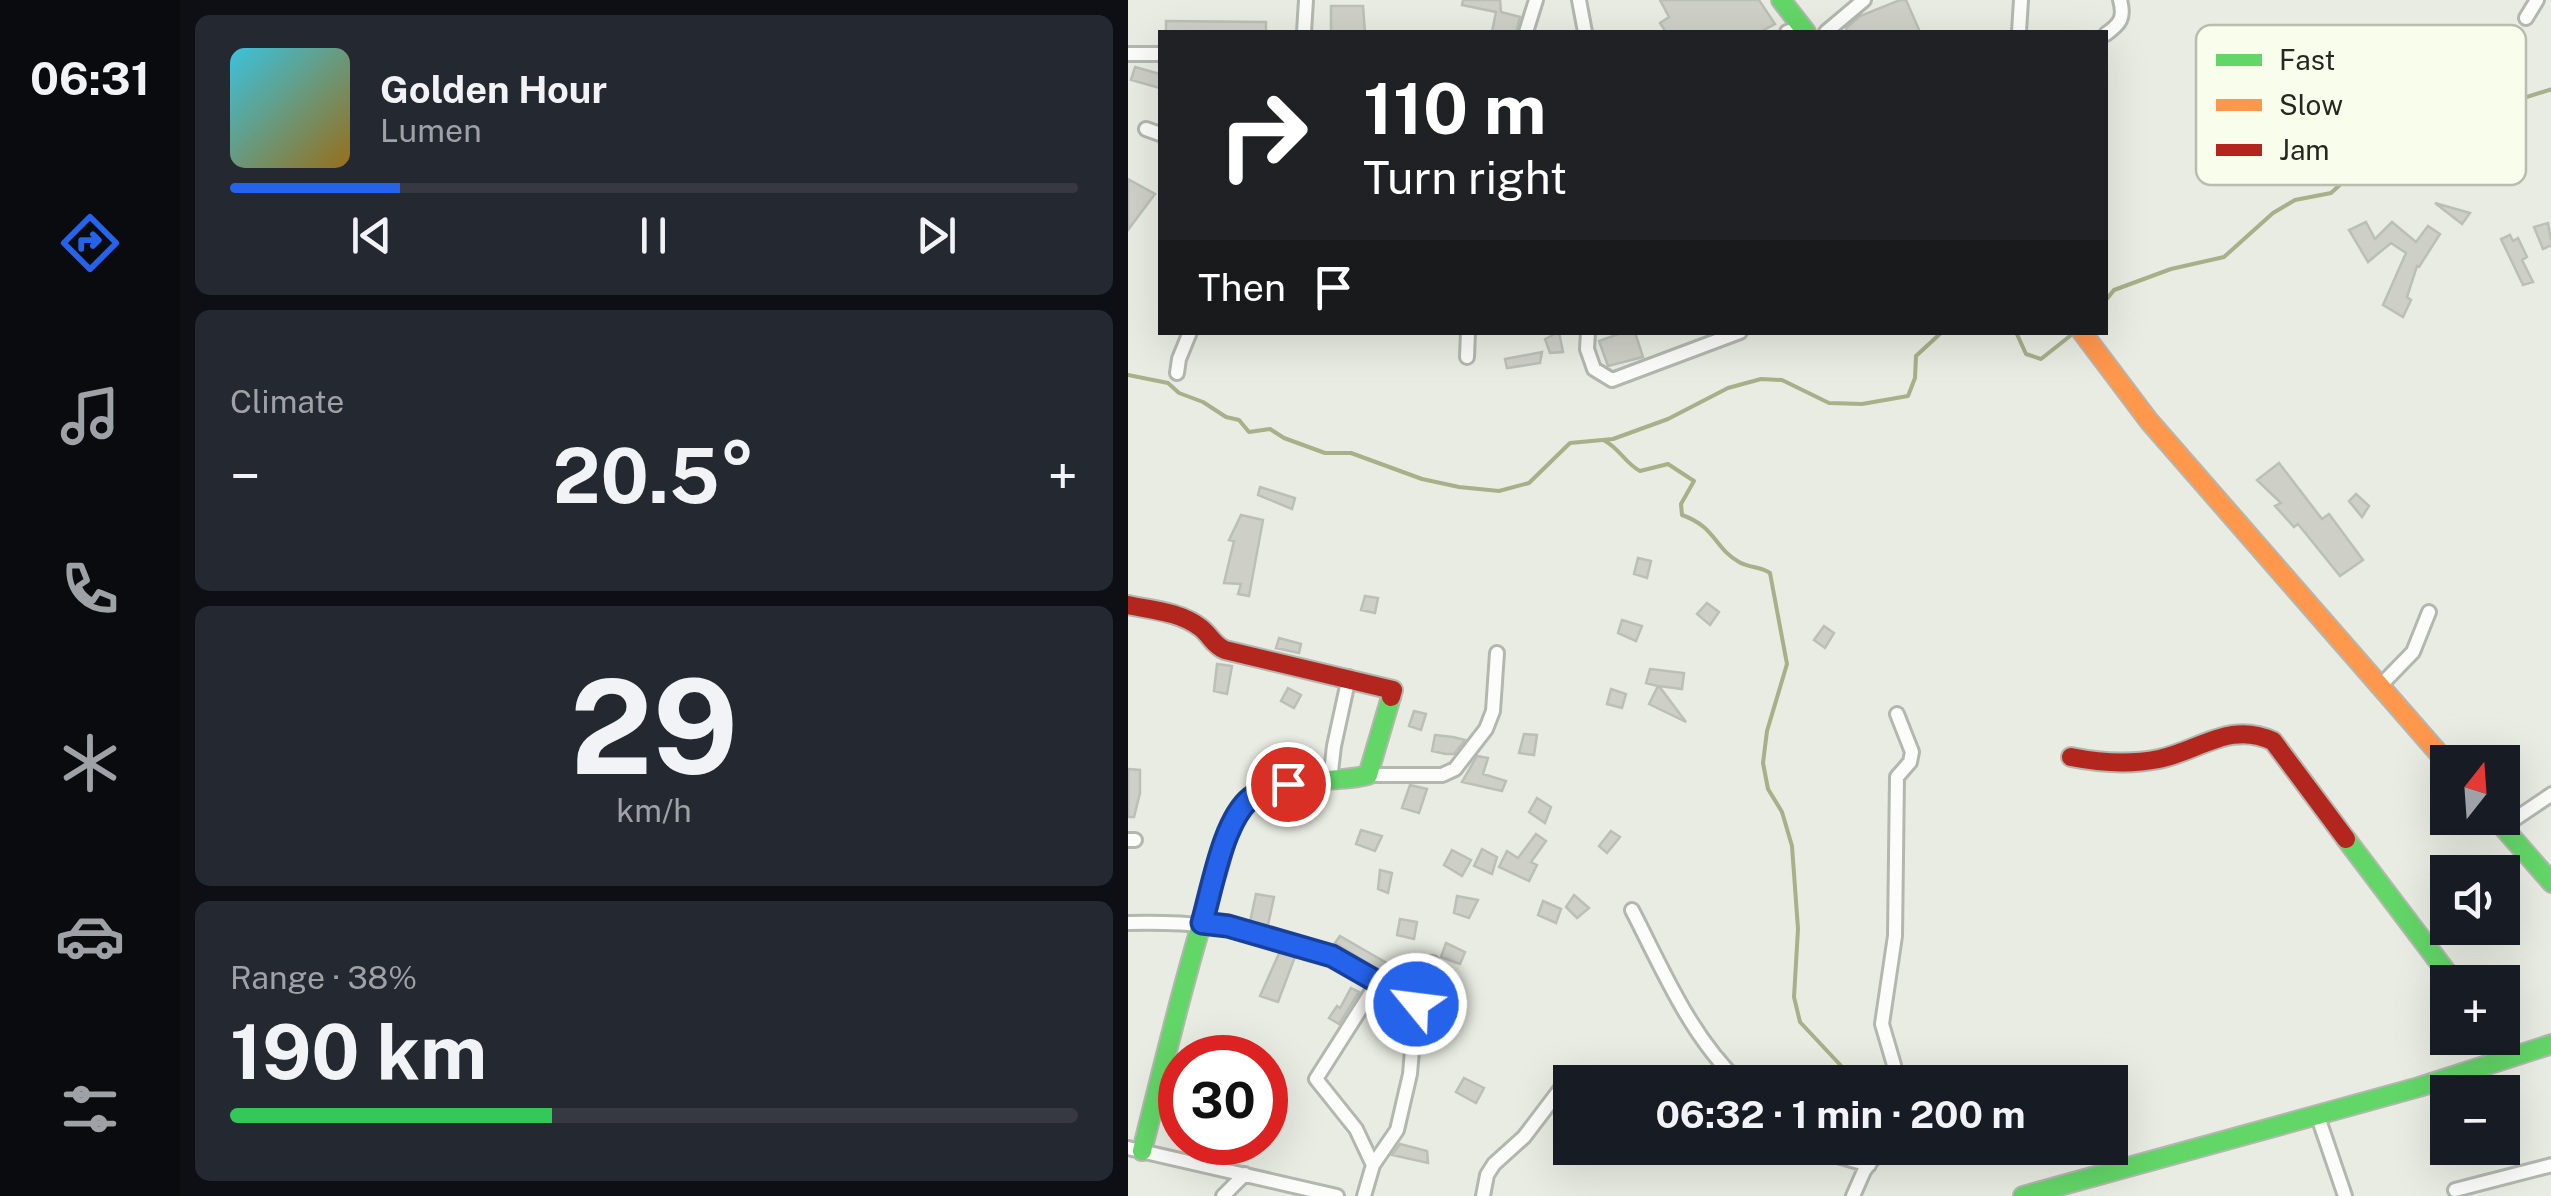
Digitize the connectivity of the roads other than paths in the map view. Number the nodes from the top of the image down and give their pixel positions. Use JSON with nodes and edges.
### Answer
{"nodes":[{"id":1,"x":1306,"y":0,"type":"edge"},
{"id":2,"x":1536,"y":0,"type":"edge"},
{"id":3,"x":1579,"y":0,"type":"edge"},
{"id":4,"x":1781,"y":0,"type":"edge"},
{"id":5,"x":1864,"y":0,"type":"edge"},
{"id":6,"x":2021,"y":0,"type":"edge"},
{"id":7,"x":2120,"y":0,"type":"edge"},
{"id":8,"x":2537,"y":0,"type":"edge"},
{"id":9,"x":2526,"y":18,"type":"dead end"},
{"id":10,"x":1304,"y":30,"type":"edge"},
{"id":11,"x":1527,"y":30,"type":"edge"},
{"id":12,"x":1585,"y":30,"type":"edge"},
{"id":13,"x":1797,"y":30,"type":"edge"},
{"id":14,"x":1828,"y":30,"type":"edge"},
{"id":15,"x":2019,"y":30,"type":"edge"},
{"id":16,"x":2108,"y":33,"type":"edge"},
{"id":17,"x":1128,"y":54,"type":"edge"},
{"id":18,"x":1158,"y":54,"type":"edge"},
{"id":19,"x":1146,"y":128,"type":"dead end"},
{"id":20,"x":1158,"y":133,"type":"edge"},
{"id":21,"x":1189,"y":335,"type":"edge"},
{"id":22,"x":1468,"y":335,"type":"edge"},
{"id":23,"x":1588,"y":335,"type":"edge"},
{"id":24,"x":1732,"y":335,"type":"edge"},
{"id":25,"x":2084,"y":335,"type":"edge"},
{"id":26,"x":1467,"y":357,"type":"dead end"},
{"id":27,"x":1178,"y":373,"type":"dead end"},
{"id":28,"x":1128,"y":605,"type":"edge"},
{"id":29,"x":2428,"y":612,"type":"dead end"},
{"id":30,"x":1497,"y":653,"type":"dead end"},
{"id":31,"x":1349,"y":676,"type":"junction"},
{"id":32,"x":2380,"y":686,"type":"junction"},
{"id":33,"x":1897,"y":714,"type":"dead end"},
{"id":34,"x":2431,"y":745,"type":"edge"},
{"id":35,"x":2071,"y":757,"type":"dead end"},
{"id":36,"x":1368,"y":775,"type":"junction"},
{"id":37,"x":1330,"y":780,"type":"junction"},
{"id":38,"x":2552,"y":794,"type":"edge"},
{"id":39,"x":2520,"y":811,"type":"edge"},
{"id":40,"x":2510,"y":835,"type":"edge"},
{"id":41,"x":2552,"y":883,"type":"edge"},
{"id":42,"x":1632,"y":910,"type":"dead end"},
{"id":43,"x":1128,"y":923,"type":"edge"},
{"id":44,"x":1202,"y":923,"type":"junction"},
{"id":45,"x":1432,"y":963,"type":"dead end"},
{"id":46,"x":2441,"y":965,"type":"edge"},
{"id":47,"x":1377,"y":983,"type":"junction"},
{"id":48,"x":1416,"y":1004,"type":"junction"},
{"id":49,"x":2552,"y":1044,"type":"edge"},
{"id":50,"x":2507,"y":1057,"type":"joint"},
{"id":51,"x":1724,"y":1065,"type":"edge"},
{"id":52,"x":1894,"y":1065,"type":"edge"},
{"id":53,"x":1553,"y":1099,"type":"edge"},
{"id":54,"x":2317,"y":1114,"type":"junction"},
{"id":55,"x":1135,"y":1150,"type":"edge"},
{"id":56,"x":2552,"y":1164,"type":"edge"},
{"id":57,"x":1374,"y":1165,"type":"junction"},
{"id":58,"x":1869,"y":1165,"type":"edge"},
{"id":59,"x":1245,"y":1174,"type":"junction"},
{"id":60,"x":2454,"y":1190,"type":"dead end"},
{"id":61,"x":1223,"y":1196,"type":"edge"},
{"id":62,"x":1337,"y":1196,"type":"edge"},
{"id":63,"x":1364,"y":1196,"type":"edge"},
{"id":64,"x":1484,"y":1196,"type":"edge"},
{"id":65,"x":1853,"y":1196,"type":"edge"},
{"id":66,"x":2022,"y":1196,"type":"edge"},
{"id":67,"x":2345,"y":1196,"type":"edge"}],
"edges":[{"from":1,"to":10,"type":"street"},
{"from":2,"to":11,"type":"street"},
{"from":3,"to":12,"type":"street"},
{"from":4,"to":13,"type":"street"},
{"from":5,"to":14,"type":"street"},
{"from":6,"to":15,"type":"street"},
{"from":7,"to":16,"type":"street"},
{"from":8,"to":9,"type":"street"},
{"from":17,"to":18,"type":"street"},
{"from":19,"to":20,"type":"street"},
{"from":21,"to":27,"type":"street"},
{"from":22,"to":26,"type":"street"},
{"from":23,"to":24,"type":"street"},
{"from":25,"to":32,"type":"street"},
{"from":28,"to":31,"type":"street"},
{"from":29,"to":32,"type":"street"},
{"from":30,"to":36,"type":"street"},
{"from":31,"to":36,"type":"street"},
{"from":31,"to":37,"type":"street"},
{"from":32,"to":34,"type":"street"},
{"from":33,"to":52,"type":"street"},
{"from":35,"to":46,"type":"street"},
{"from":36,"to":37,"type":"street"},
{"from":37,"to":44,"type":"street"},
{"from":38,"to":39,"type":"street"},
{"from":40,"to":41,"type":"street"},
{"from":42,"to":51,"type":"street"},
{"from":43,"to":44,"type":"street"},
{"from":44,"to":47,"type":"street"},
{"from":44,"to":55,"type":"street"},
{"from":45,"to":48,"type":"street"},
{"from":47,"to":48,"type":"street"},
{"from":47,"to":57,"type":"street"},
{"from":48,"to":57,"type":"street"},
{"from":49,"to":50,"type":"street"},
{"from":50,"to":54,"type":"street"},
{"from":53,"to":64,"type":"street"},
{"from":54,"to":66,"type":"street"},
{"from":54,"to":67,"type":"street"},
{"from":55,"to":59,"type":"street"},
{"from":56,"to":60,"type":"street"},
{"from":57,"to":63,"type":"street"},
{"from":58,"to":65,"type":"street"},
{"from":59,"to":61,"type":"street"},
{"from":59,"to":62,"type":"street"}]}
